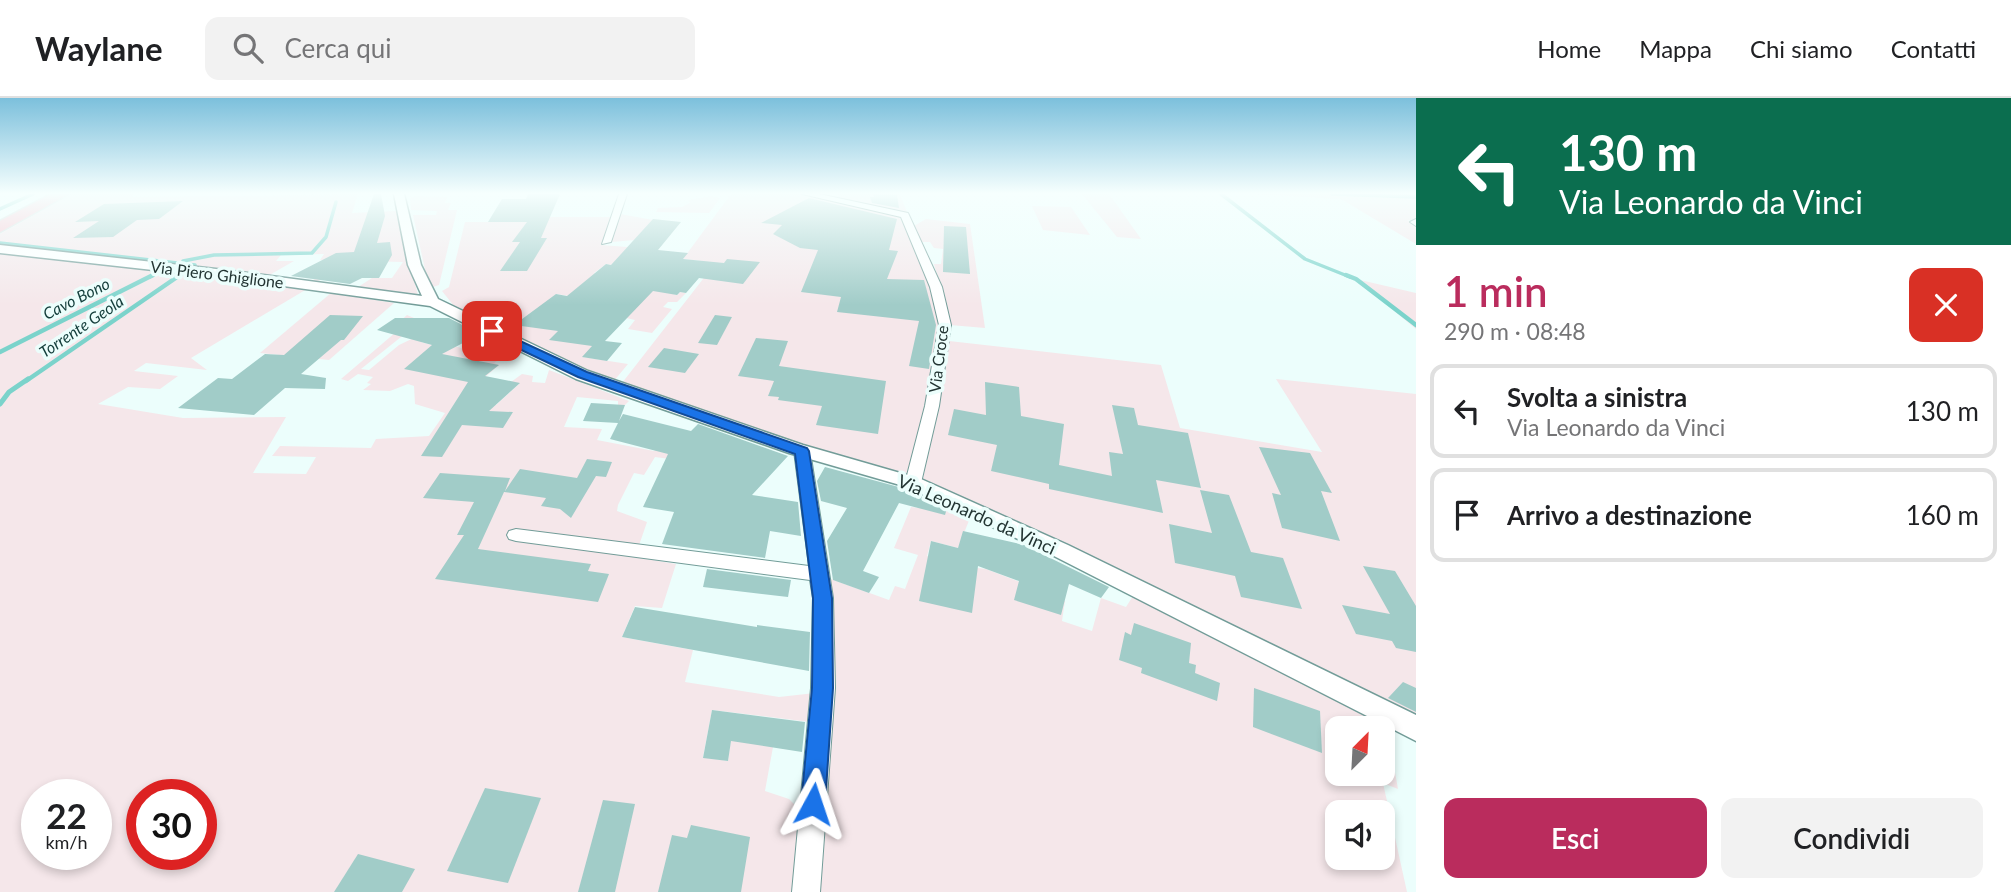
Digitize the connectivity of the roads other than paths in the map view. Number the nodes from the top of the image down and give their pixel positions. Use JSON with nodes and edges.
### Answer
{"nodes":[{"id":1,"x":408,"y":231,"type":"edge"},
{"id":2,"x":610,"y":231,"type":"edge"},
{"id":3,"x":912,"y":231,"type":"edge"},
{"id":4,"x":606,"y":242,"type":"dead end"},
{"id":5,"x":0,"y":249,"type":"edge"},
{"id":6,"x":433,"y":302,"type":"junction"},
{"id":7,"x":802,"y":451,"type":"junction"},
{"id":8,"x":914,"y":483,"type":"junction"},
{"id":9,"x":516,"y":535,"type":"dead end"},
{"id":10,"x":819,"y":574,"type":"junction"},
{"id":11,"x":1416,"y":729,"type":"edge"},
{"id":12,"x":806,"y":892,"type":"edge"}],
"edges":[{"from":1,"to":6,"type":"street"},
{"from":2,"to":4,"type":"street"},
{"from":3,"to":8,"type":"street","name":"Via Croce"},
{"from":5,"to":6,"type":"street","name":"Via Piero Ghiglione"},
{"from":6,"to":7,"type":"street","name":"Via Leonardo da Vinci"},
{"from":7,"to":8,"type":"street","name":"Via Leonardo da Vinci"},
{"from":7,"to":10,"type":"street"},
{"from":8,"to":11,"type":"street","name":"Via Leonardo da Vinci"},
{"from":9,"to":10,"type":"street"},
{"from":10,"to":12,"type":"street"}]}
